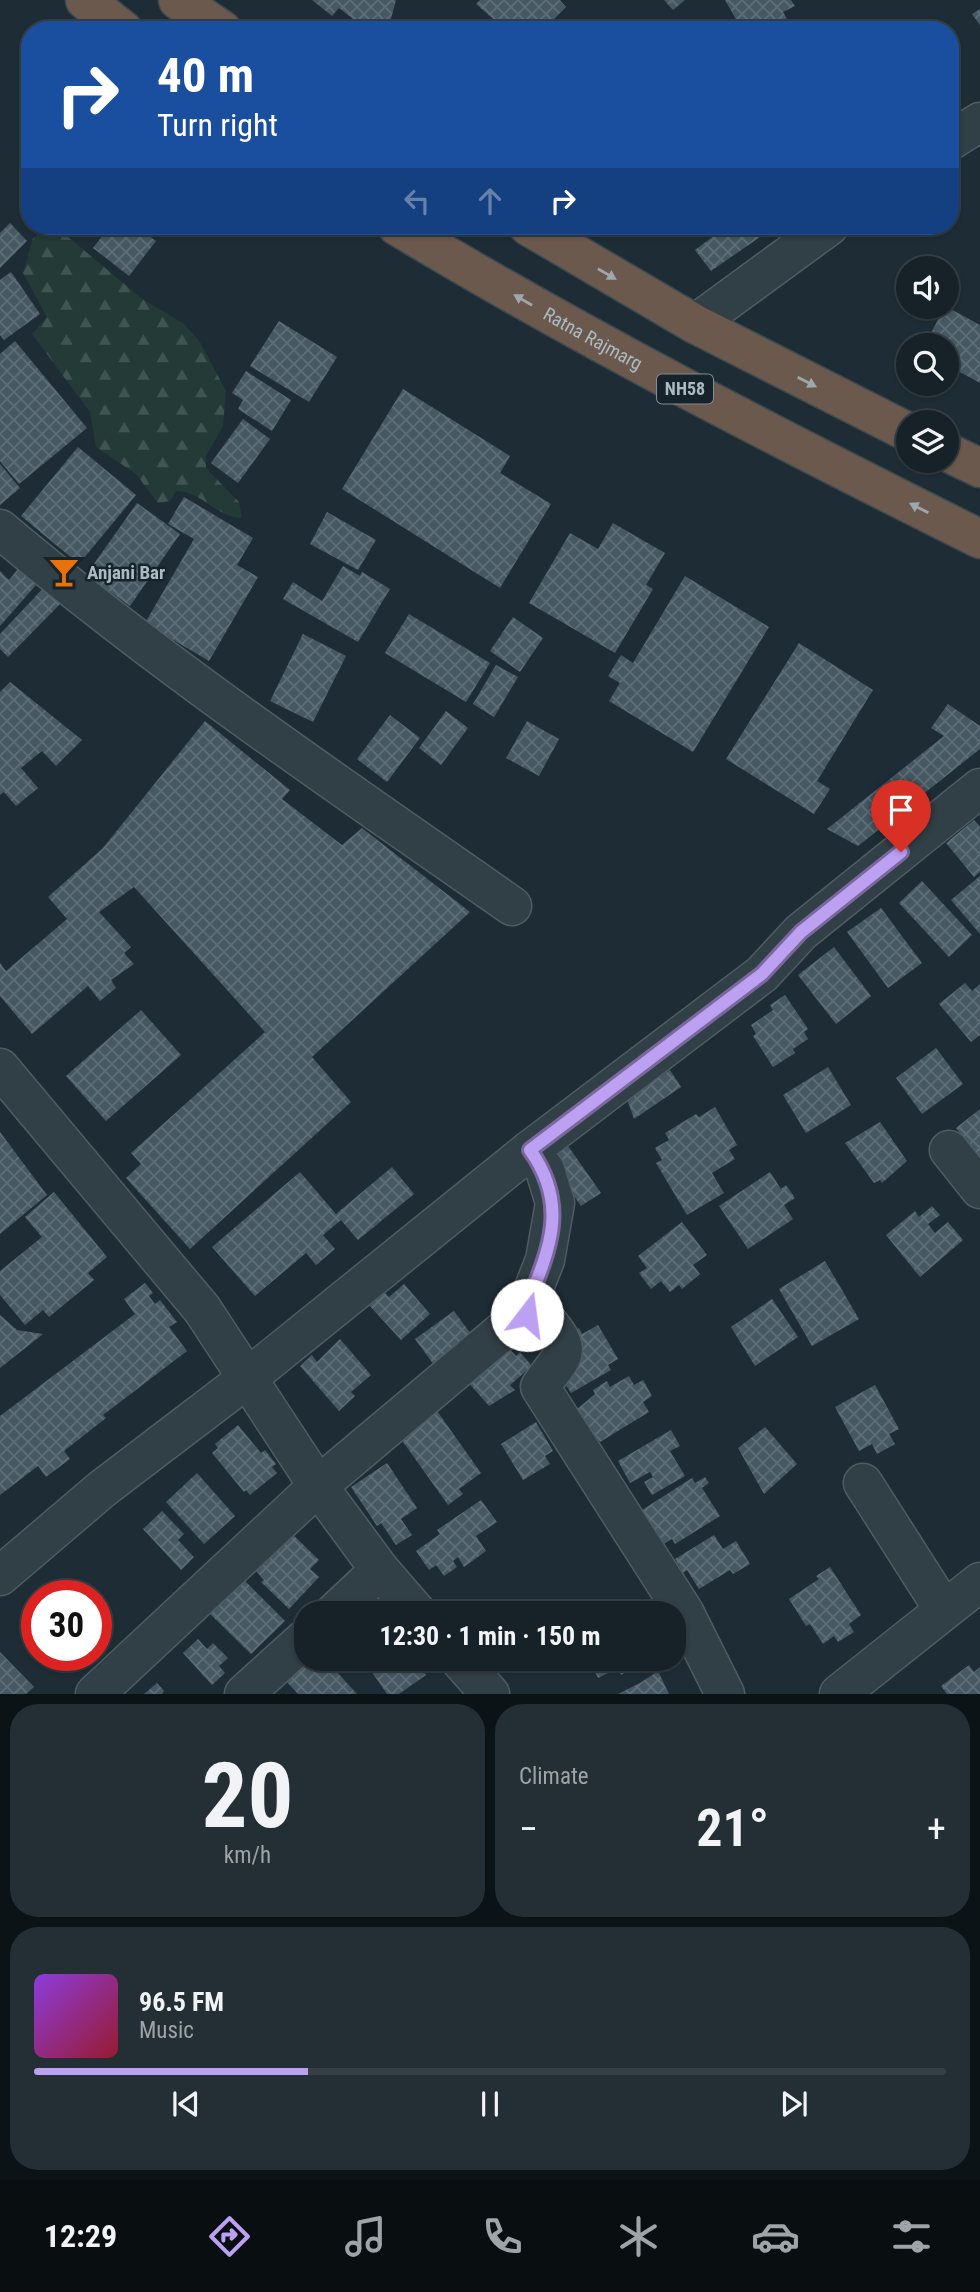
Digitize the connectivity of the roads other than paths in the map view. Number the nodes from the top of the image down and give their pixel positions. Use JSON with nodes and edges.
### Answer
{"nodes":[{"id":1,"x":85,"y":0,"type":"edge"},
{"id":2,"x":178,"y":0,"type":"edge"},
{"id":3,"x":112,"y":21,"type":"edge"},
{"id":4,"x":209,"y":21,"type":"edge"},
{"id":5,"x":980,"y":122,"type":"edge"},
{"id":6,"x":959,"y":135,"type":"edge"},
{"id":7,"x":412,"y":235,"type":"edge"},
{"id":8,"x":543,"y":235,"type":"edge"},
{"id":9,"x":817,"y":235,"type":"edge"},
{"id":10,"x":695,"y":324,"type":"junction"},
{"id":11,"x":896,"y":426,"type":"edge"},
{"id":12,"x":959,"y":458,"type":"edge"},
{"id":13,"x":980,"y":468,"type":"edge"},
{"id":14,"x":0,"y":529,"type":"edge"},
{"id":15,"x":980,"y":539,"type":"edge"},
{"id":16,"x":980,"y":788,"type":"edge"},
{"id":17,"x":512,"y":906,"type":"dead end"},
{"id":18,"x":0,"y":1068,"type":"edge"},
{"id":19,"x":530,"y":1150,"type":"junction"},
{"id":20,"x":949,"y":1150,"type":"dead end"},
{"id":21,"x":980,"y":1189,"type":"edge"},
{"id":22,"x":524,"y":1312,"type":"junction"},
{"id":23,"x":245,"y":1380,"type":"junction"},
{"id":24,"x":863,"y":1483,"type":"dead end"},
{"id":25,"x":317,"y":1486,"type":"junction"},
{"id":26,"x":380,"y":1570,"type":"junction"},
{"id":27,"x":0,"y":1576,"type":"edge"},
{"id":28,"x":980,"y":1582,"type":"edge"},
{"id":29,"x":347,"y":1601,"type":"edge"},
{"id":30,"x":407,"y":1601,"type":"edge"},
{"id":31,"x":944,"y":1610,"type":"junction"},
{"id":32,"x":294,"y":1649,"type":"edge"},
{"id":33,"x":468,"y":1671,"type":"edge"},
{"id":34,"x":485,"y":1692,"type":"edge"},
{"id":35,"x":95,"y":1693,"type":"edge"},
{"id":36,"x":244,"y":1693,"type":"edge"},
{"id":37,"x":724,"y":1693,"type":"edge"},
{"id":38,"x":839,"y":1693,"type":"edge"}],
"edges":[{"from":1,"to":3,"type":"highway"},
{"from":2,"to":4,"type":"highway"},
{"from":5,"to":6,"type":"street"},
{"from":15,"to":7,"type":"highway","name":"Ratna Rajmarg","number":"NH58","one_way":true},
{"from":8,"to":10,"type":"highway","one_way":true},
{"from":9,"to":10,"type":"street"},
{"from":10,"to":11,"type":"highway","one_way":true},
{"from":12,"to":13,"type":"highway"},
{"from":14,"to":17,"type":"street"},
{"from":16,"to":19,"type":"street"},
{"from":18,"to":23,"type":"street"},
{"from":19,"to":22,"type":"street"},
{"from":19,"to":23,"type":"street"},
{"from":20,"to":21,"type":"street"},
{"from":22,"to":25,"type":"street"},
{"from":22,"to":37,"type":"street"},
{"from":23,"to":25,"type":"street"},
{"from":23,"to":27,"type":"street"},
{"from":24,"to":31,"type":"street"},
{"from":25,"to":26,"type":"street"},
{"from":25,"to":35,"type":"street"},
{"from":26,"to":29,"type":"street"},
{"from":26,"to":30,"type":"street"},
{"from":28,"to":31,"type":"street"},
{"from":31,"to":38,"type":"street"},
{"from":32,"to":36,"type":"street"},
{"from":33,"to":34,"type":"street"}]}
